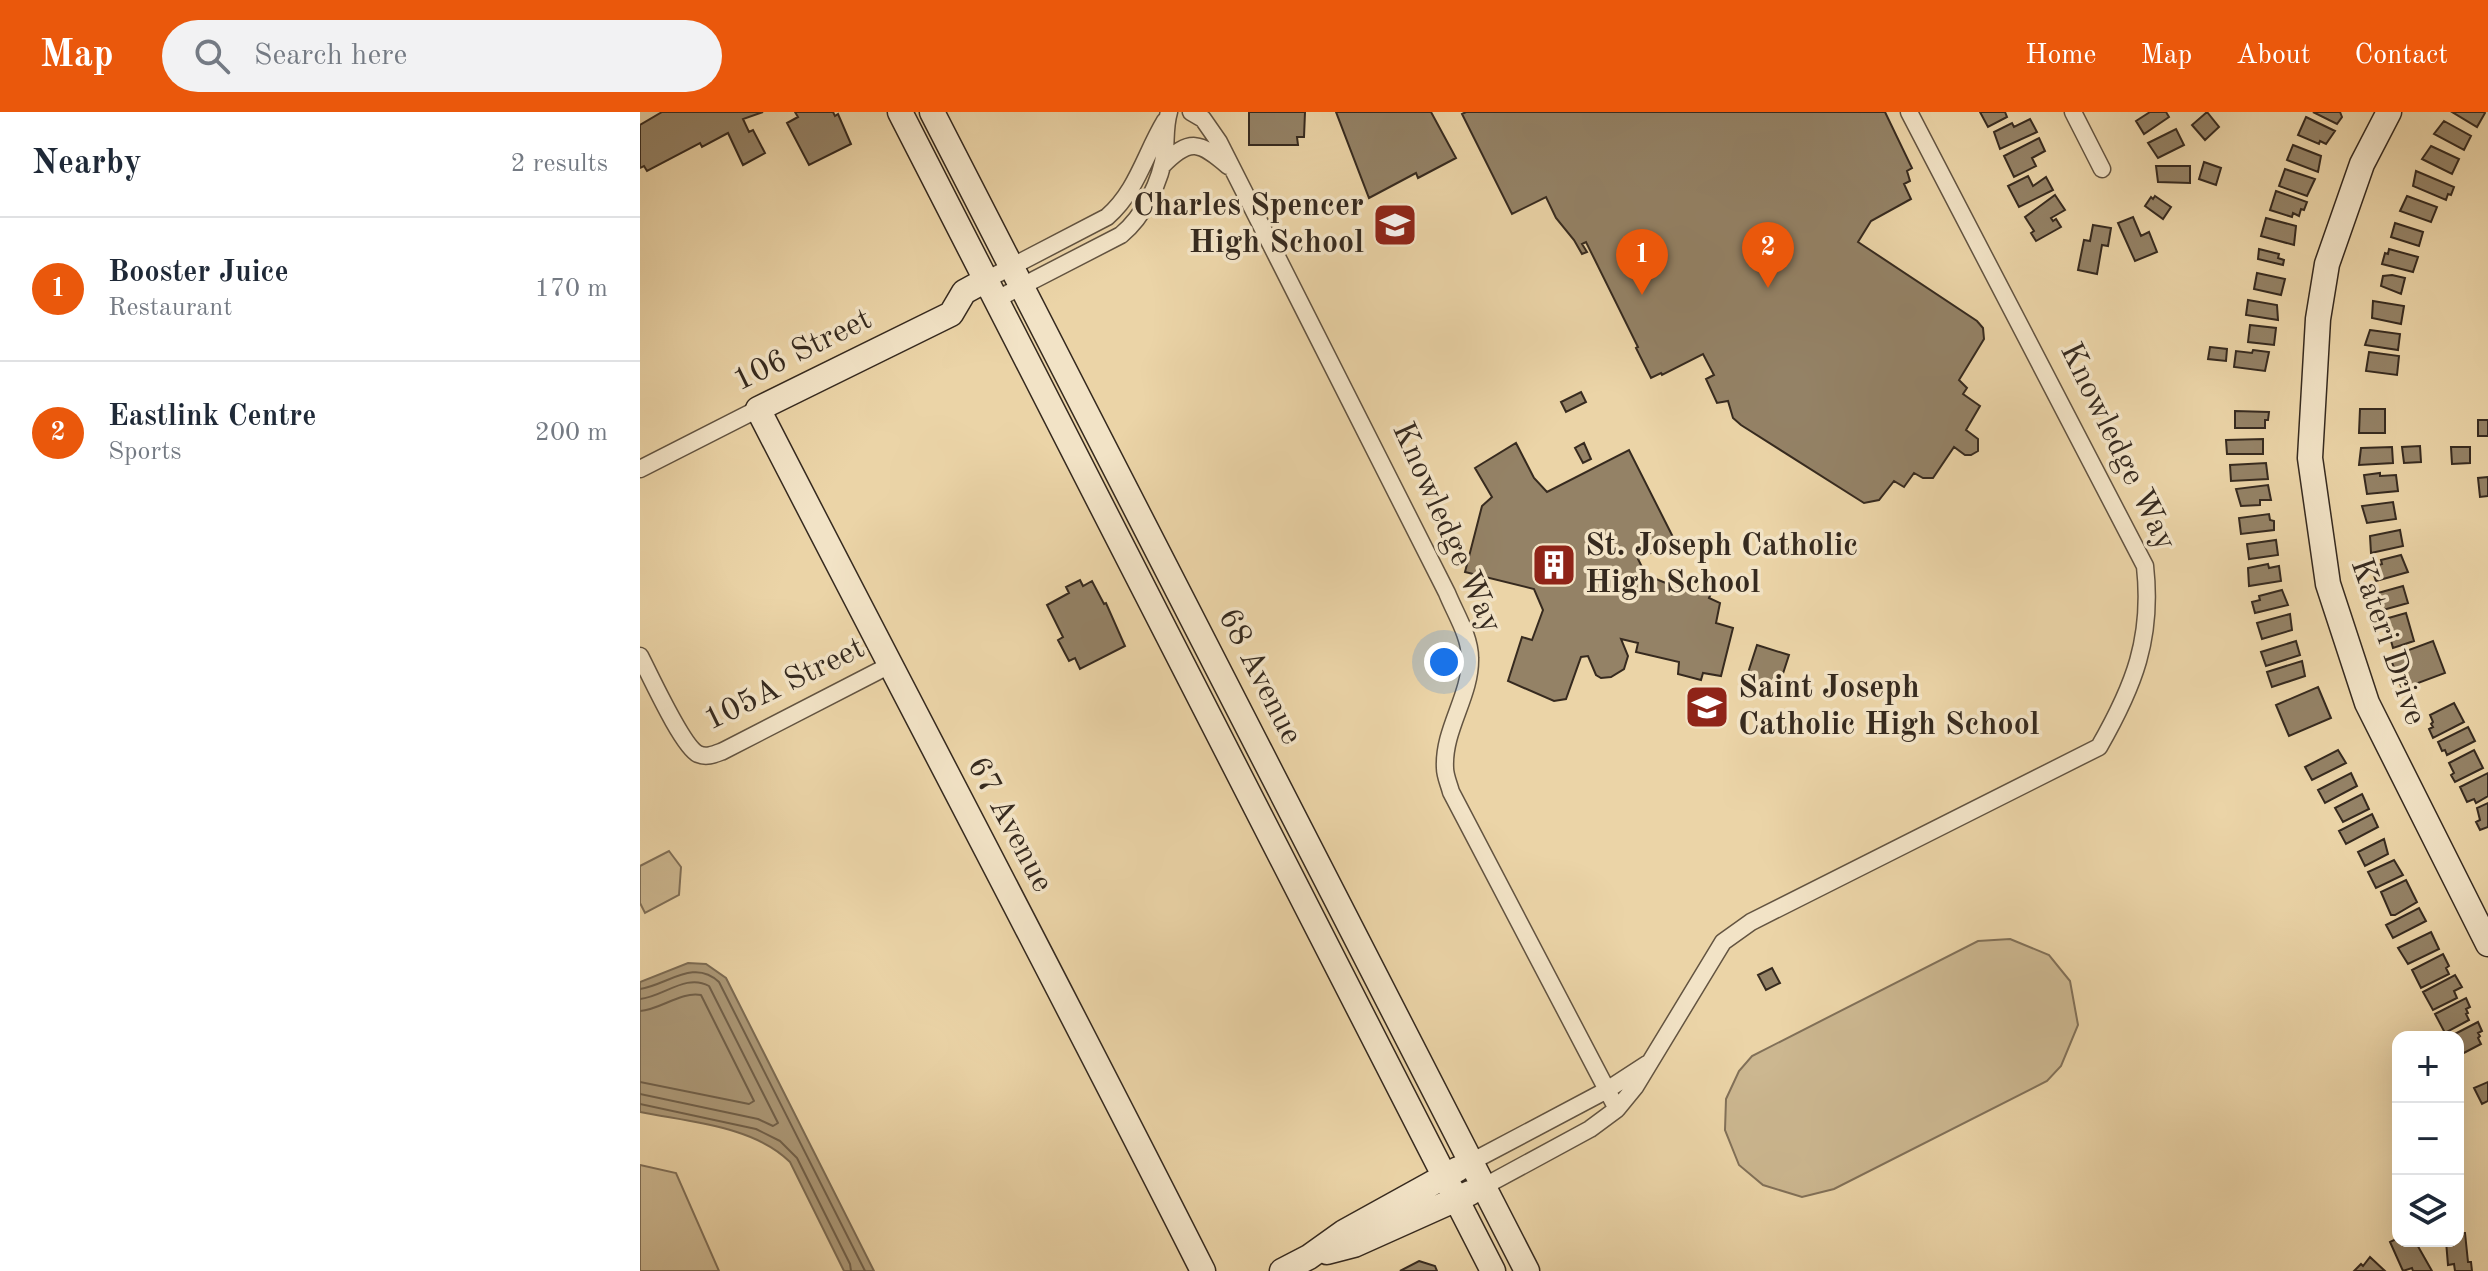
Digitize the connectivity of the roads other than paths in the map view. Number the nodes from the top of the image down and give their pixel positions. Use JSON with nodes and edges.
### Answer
{"nodes":[{"id":1,"x":900,"y":112,"type":"edge"},
{"id":2,"x":932,"y":112,"type":"edge"},
{"id":3,"x":1191,"y":112,"type":"edge"},
{"id":4,"x":1909,"y":112,"type":"edge"},
{"id":5,"x":2073,"y":112,"type":"edge"},
{"id":6,"x":2389,"y":112,"type":"edge"},
{"id":7,"x":1168,"y":116,"type":"edge"},
{"id":8,"x":1160,"y":168,"type":"junction"},
{"id":9,"x":2102,"y":169,"type":"dead end"},
{"id":10,"x":1235,"y":173,"type":"junction"},
{"id":11,"x":1018,"y":276,"type":"junction"},
{"id":12,"x":991,"y":290,"type":"junction"},
{"id":13,"x":758,"y":409,"type":"junction"},
{"id":14,"x":640,"y":469,"type":"edge"},
{"id":15,"x":640,"y":656,"type":"edge"},
{"id":16,"x":890,"y":665,"type":"junction"},
{"id":17,"x":2488,"y":944,"type":"edge"},
{"id":18,"x":1651,"y":1060,"type":"junction"},
{"id":19,"x":1607,"y":1090,"type":"junction"},
{"id":20,"x":1617,"y":1109,"type":"junction"},
{"id":21,"x":1471,"y":1162,"type":"junction"},
{"id":22,"x":1444,"y":1177,"type":"junction"},
{"id":23,"x":1483,"y":1187,"type":"junction"},
{"id":24,"x":1456,"y":1200,"type":"junction"},
{"id":25,"x":1309,"y":1257,"type":"junction"},
{"id":26,"x":1203,"y":1271,"type":"edge"},
{"id":27,"x":1282,"y":1271,"type":"edge"},
{"id":28,"x":1493,"y":1271,"type":"edge"},
{"id":29,"x":1527,"y":1271,"type":"edge"}],
"edges":[{"from":1,"to":12,"type":"main road","name":"68 Avenue"},
{"from":2,"to":11,"type":"main road","name":"68 Avenue"},
{"from":3,"to":10,"type":"street","name":"Knowledge Way"},
{"from":4,"to":18,"type":"street","name":"Knowledge Way"},
{"from":5,"to":9,"type":"street"},
{"from":6,"to":17,"type":"main road","name":"Kateri Drive"},
{"from":7,"to":8,"type":"street"},
{"from":7,"to":11,"type":"street"},
{"from":8,"to":10,"type":"street","name":"Knowledge Way"},
{"from":8,"to":11,"type":"street"},
{"from":10,"to":19,"type":"street","name":"Knowledge Way"},
{"from":11,"to":12,"type":"street"},
{"from":11,"to":21,"type":"main road","name":"68 Avenue"},
{"from":12,"to":13,"type":"main road","name":"106 Street"},
{"from":12,"to":22,"type":"main road","name":"68 Avenue"},
{"from":13,"to":14,"type":"street","name":"106 Street"},
{"from":13,"to":16,"type":"main road","name":"67 Avenue"},
{"from":15,"to":16,"type":"street","name":"105A Street"},
{"from":16,"to":26,"type":"main road","name":"67 Avenue"},
{"from":18,"to":19,"type":"street","name":"Knowledge Way"},
{"from":18,"to":20,"type":"street","name":"Knowledge Way"},
{"from":19,"to":20,"type":"street","name":"Knowledge Way"},
{"from":19,"to":21,"type":"street","name":"Knowledge Way"},
{"from":20,"to":23,"type":"street","name":"Knowledge Way"},
{"from":21,"to":22,"type":"main road","name":"Knowledge Way"},
{"from":21,"to":23,"type":"main road","name":"68 Avenue"},
{"from":22,"to":24,"type":"main road","name":"68 Avenue"},
{"from":22,"to":25,"type":"main road","name":"Knowledge Way"},
{"from":23,"to":24,"type":"main road","name":"Knowledge Way"},
{"from":23,"to":29,"type":"main road","name":"68 Avenue"},
{"from":24,"to":25,"type":"main road","name":"Knowledge Way"},
{"from":24,"to":28,"type":"main road","name":"68 Avenue"},
{"from":25,"to":27,"type":"main road"}]}
